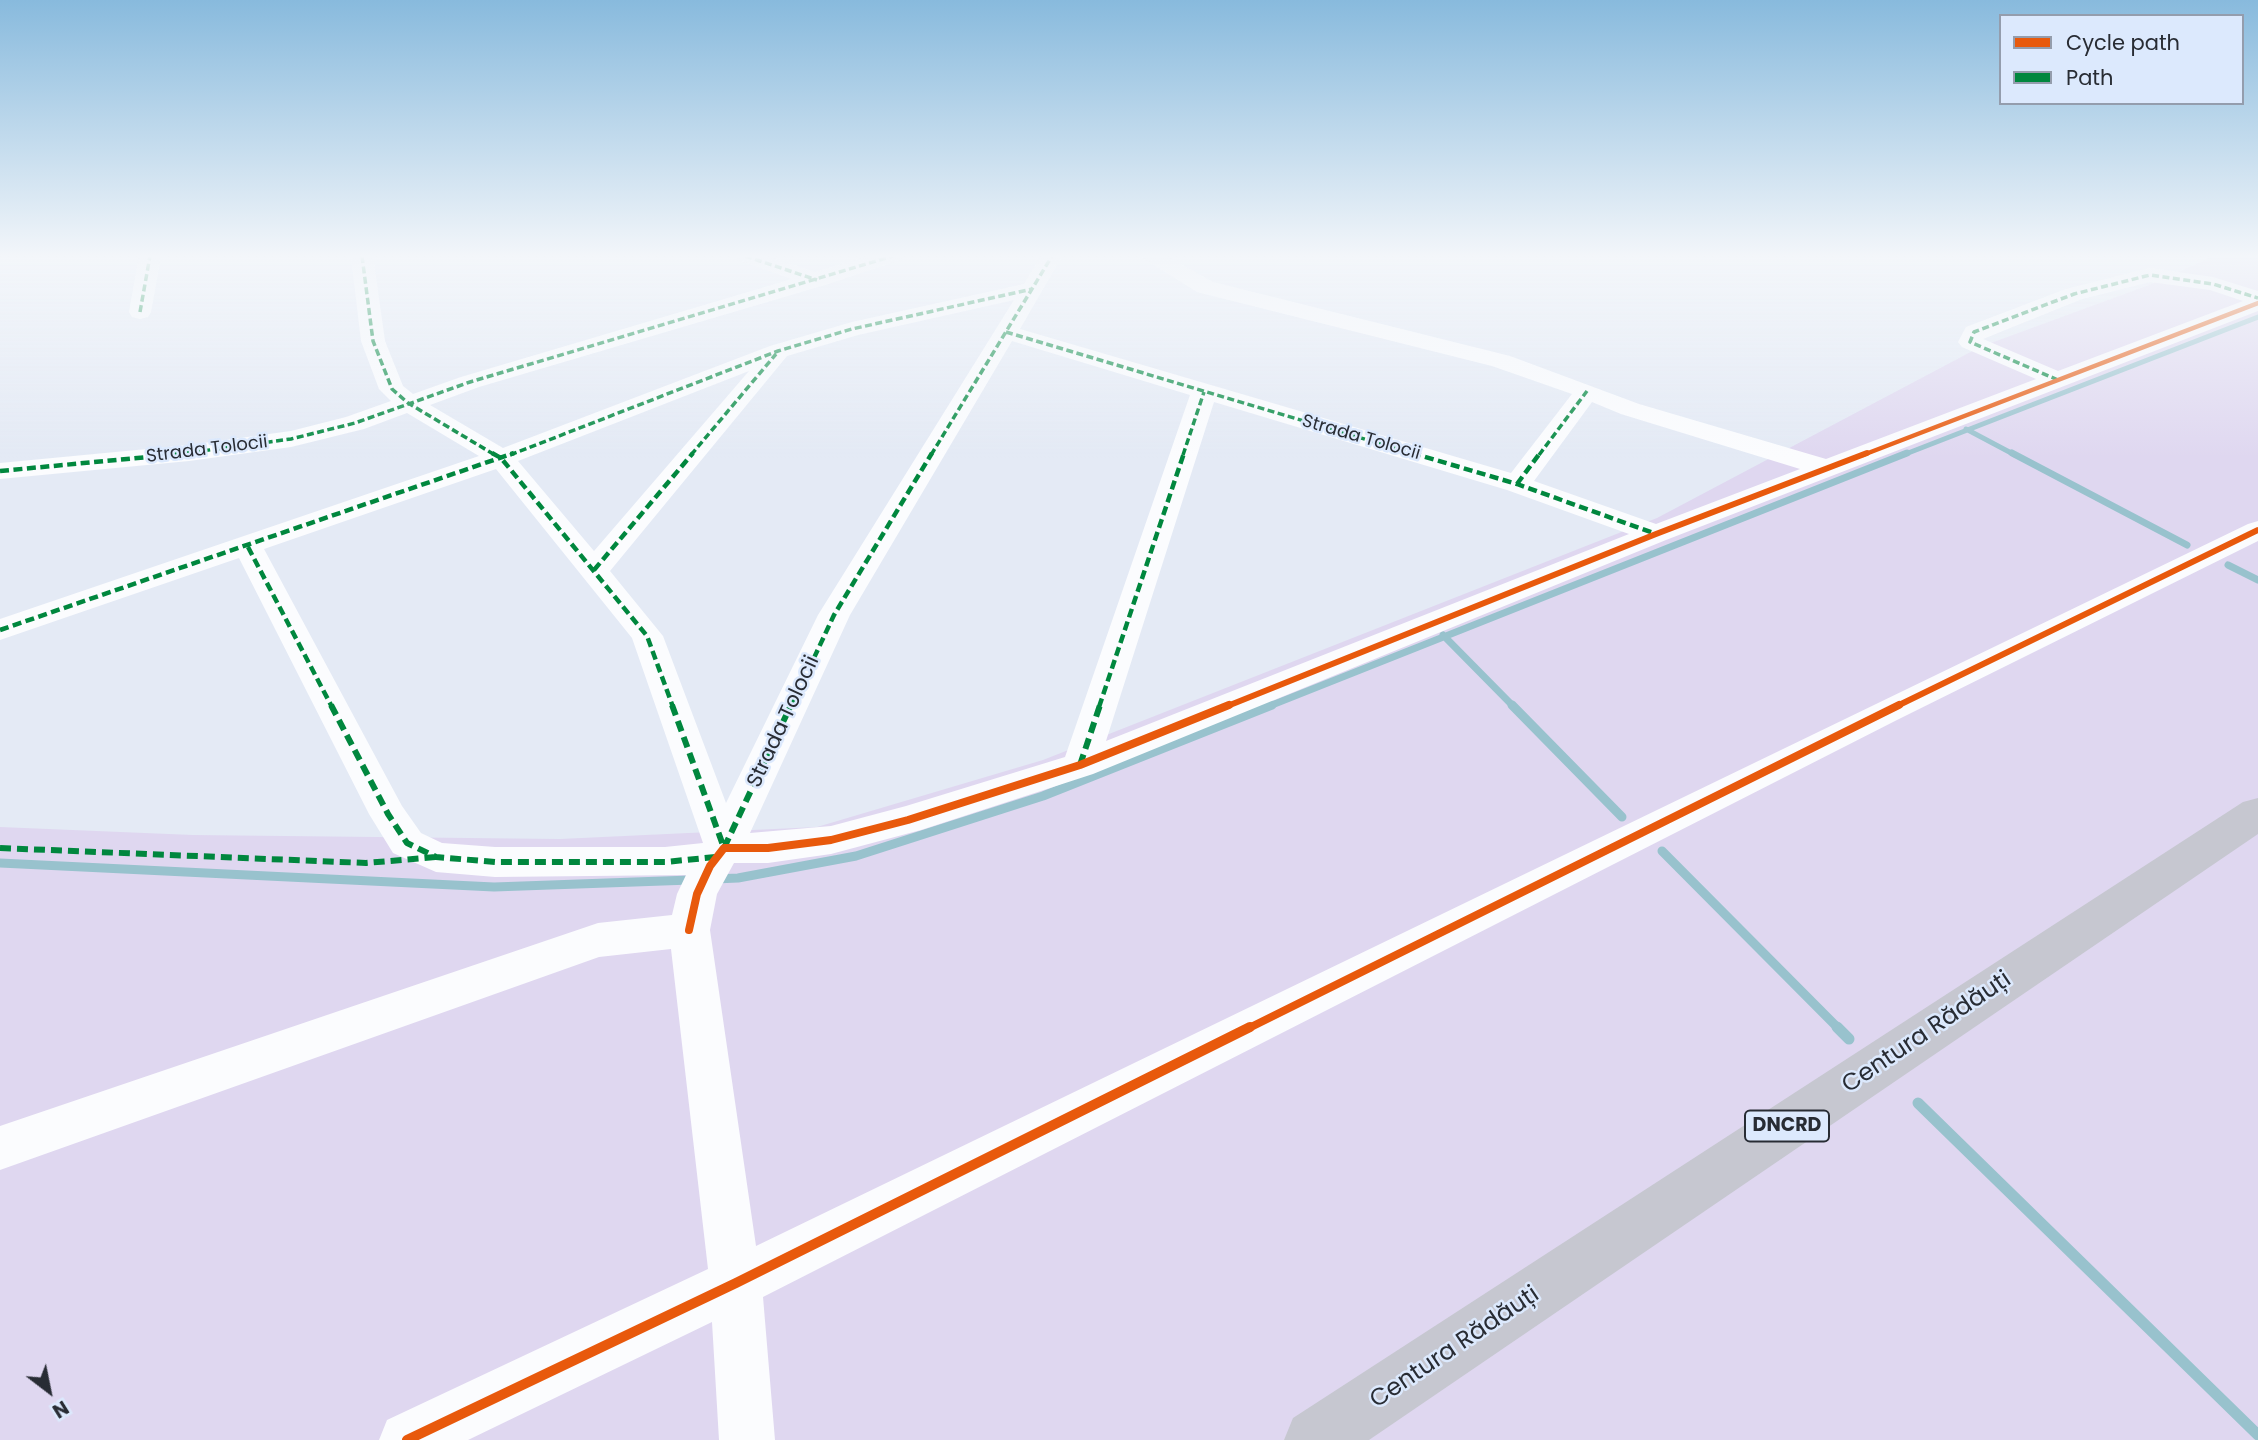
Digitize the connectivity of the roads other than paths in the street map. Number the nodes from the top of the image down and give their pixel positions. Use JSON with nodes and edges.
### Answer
{"nodes":[{"id":1,"x":371,"y":323,"type":"edge"},
{"id":2,"x":670,"y":323,"type":"edge"},
{"id":3,"x":874,"y":323,"type":"edge"},
{"id":4,"x":1011,"y":323,"type":"edge"},
{"id":5,"x":1348,"y":323,"type":"edge"},
{"id":6,"x":1997,"y":323,"type":"edge"},
{"id":7,"x":2200,"y":323,"type":"edge"},
{"id":8,"x":1006,"y":332,"type":"junction"},
{"id":9,"x":778,"y":351,"type":"junction"},
{"id":10,"x":2058,"y":380,"type":"junction"},
{"id":11,"x":1587,"y":391,"type":"junction"},
{"id":12,"x":1204,"y":392,"type":"junction"},
{"id":13,"x":408,"y":403,"type":"junction"},
{"id":14,"x":500,"y":458,"type":"junction"},
{"id":15,"x":1829,"y":469,"type":"junction"},
{"id":16,"x":0,"y":471,"type":"edge"},
{"id":17,"x":1517,"y":484,"type":"junction"},
{"id":18,"x":2258,"y":530,"type":"edge"},
{"id":19,"x":1656,"y":534,"type":"junction"},
{"id":20,"x":248,"y":547,"type":"junction"},
{"id":21,"x":594,"y":570,"type":"junction"},
{"id":22,"x":0,"y":630,"type":"edge"},
{"id":23,"x":1080,"y":765,"type":"junction"},
{"id":24,"x":2258,"y":813,"type":"edge"},
{"id":25,"x":707,"y":879,"type":"junction"},
{"id":26,"x":0,"y":1148,"type":"edge"},
{"id":27,"x":736,"y":1283,"type":"junction"},
{"id":28,"x":407,"y":1440,"type":"edge"},
{"id":29,"x":747,"y":1440,"type":"edge"},
{"id":30,"x":1315,"y":1440,"type":"edge"}],
"edges":[{"from":1,"to":13,"type":"street"},
{"from":2,"to":13,"type":"street","name":"Strada Tolocii"},
{"from":3,"to":9,"type":"street"},
{"from":4,"to":8,"type":"street","name":"Strada Tolocii"},
{"from":5,"to":11,"type":"street"},
{"from":6,"to":10,"type":"street"},
{"from":7,"to":10,"type":"street"},
{"from":8,"to":12,"type":"street","name":"Strada Tolocii"},
{"from":8,"to":25,"type":"street","name":"Strada Tolocii"},
{"from":9,"to":14,"type":"street"},
{"from":9,"to":21,"type":"street"},
{"from":10,"to":15,"type":"street"},
{"from":11,"to":15,"type":"street"},
{"from":11,"to":17,"type":"street"},
{"from":12,"to":17,"type":"street","name":"Strada Tolocii"},
{"from":12,"to":23,"type":"street"},
{"from":13,"to":14,"type":"street"},
{"from":13,"to":16,"type":"street","name":"Strada Tolocii"},
{"from":14,"to":20,"type":"street"},
{"from":14,"to":21,"type":"street"},
{"from":15,"to":19,"type":"street"},
{"from":17,"to":19,"type":"street","name":"Strada Tolocii"},
{"from":18,"to":27,"type":"street"},
{"from":19,"to":23,"type":"street"},
{"from":20,"to":22,"type":"street"},
{"from":20,"to":25,"type":"street"},
{"from":21,"to":25,"type":"street"},
{"from":23,"to":25,"type":"street"},
{"from":24,"to":30,"type":"main road","name":"Centura Rădăuți","number":"DNCRD"},
{"from":25,"to":26,"type":"street"},
{"from":25,"to":27,"type":"street"},
{"from":27,"to":28,"type":"street"},
{"from":27,"to":29,"type":"street"}]}
